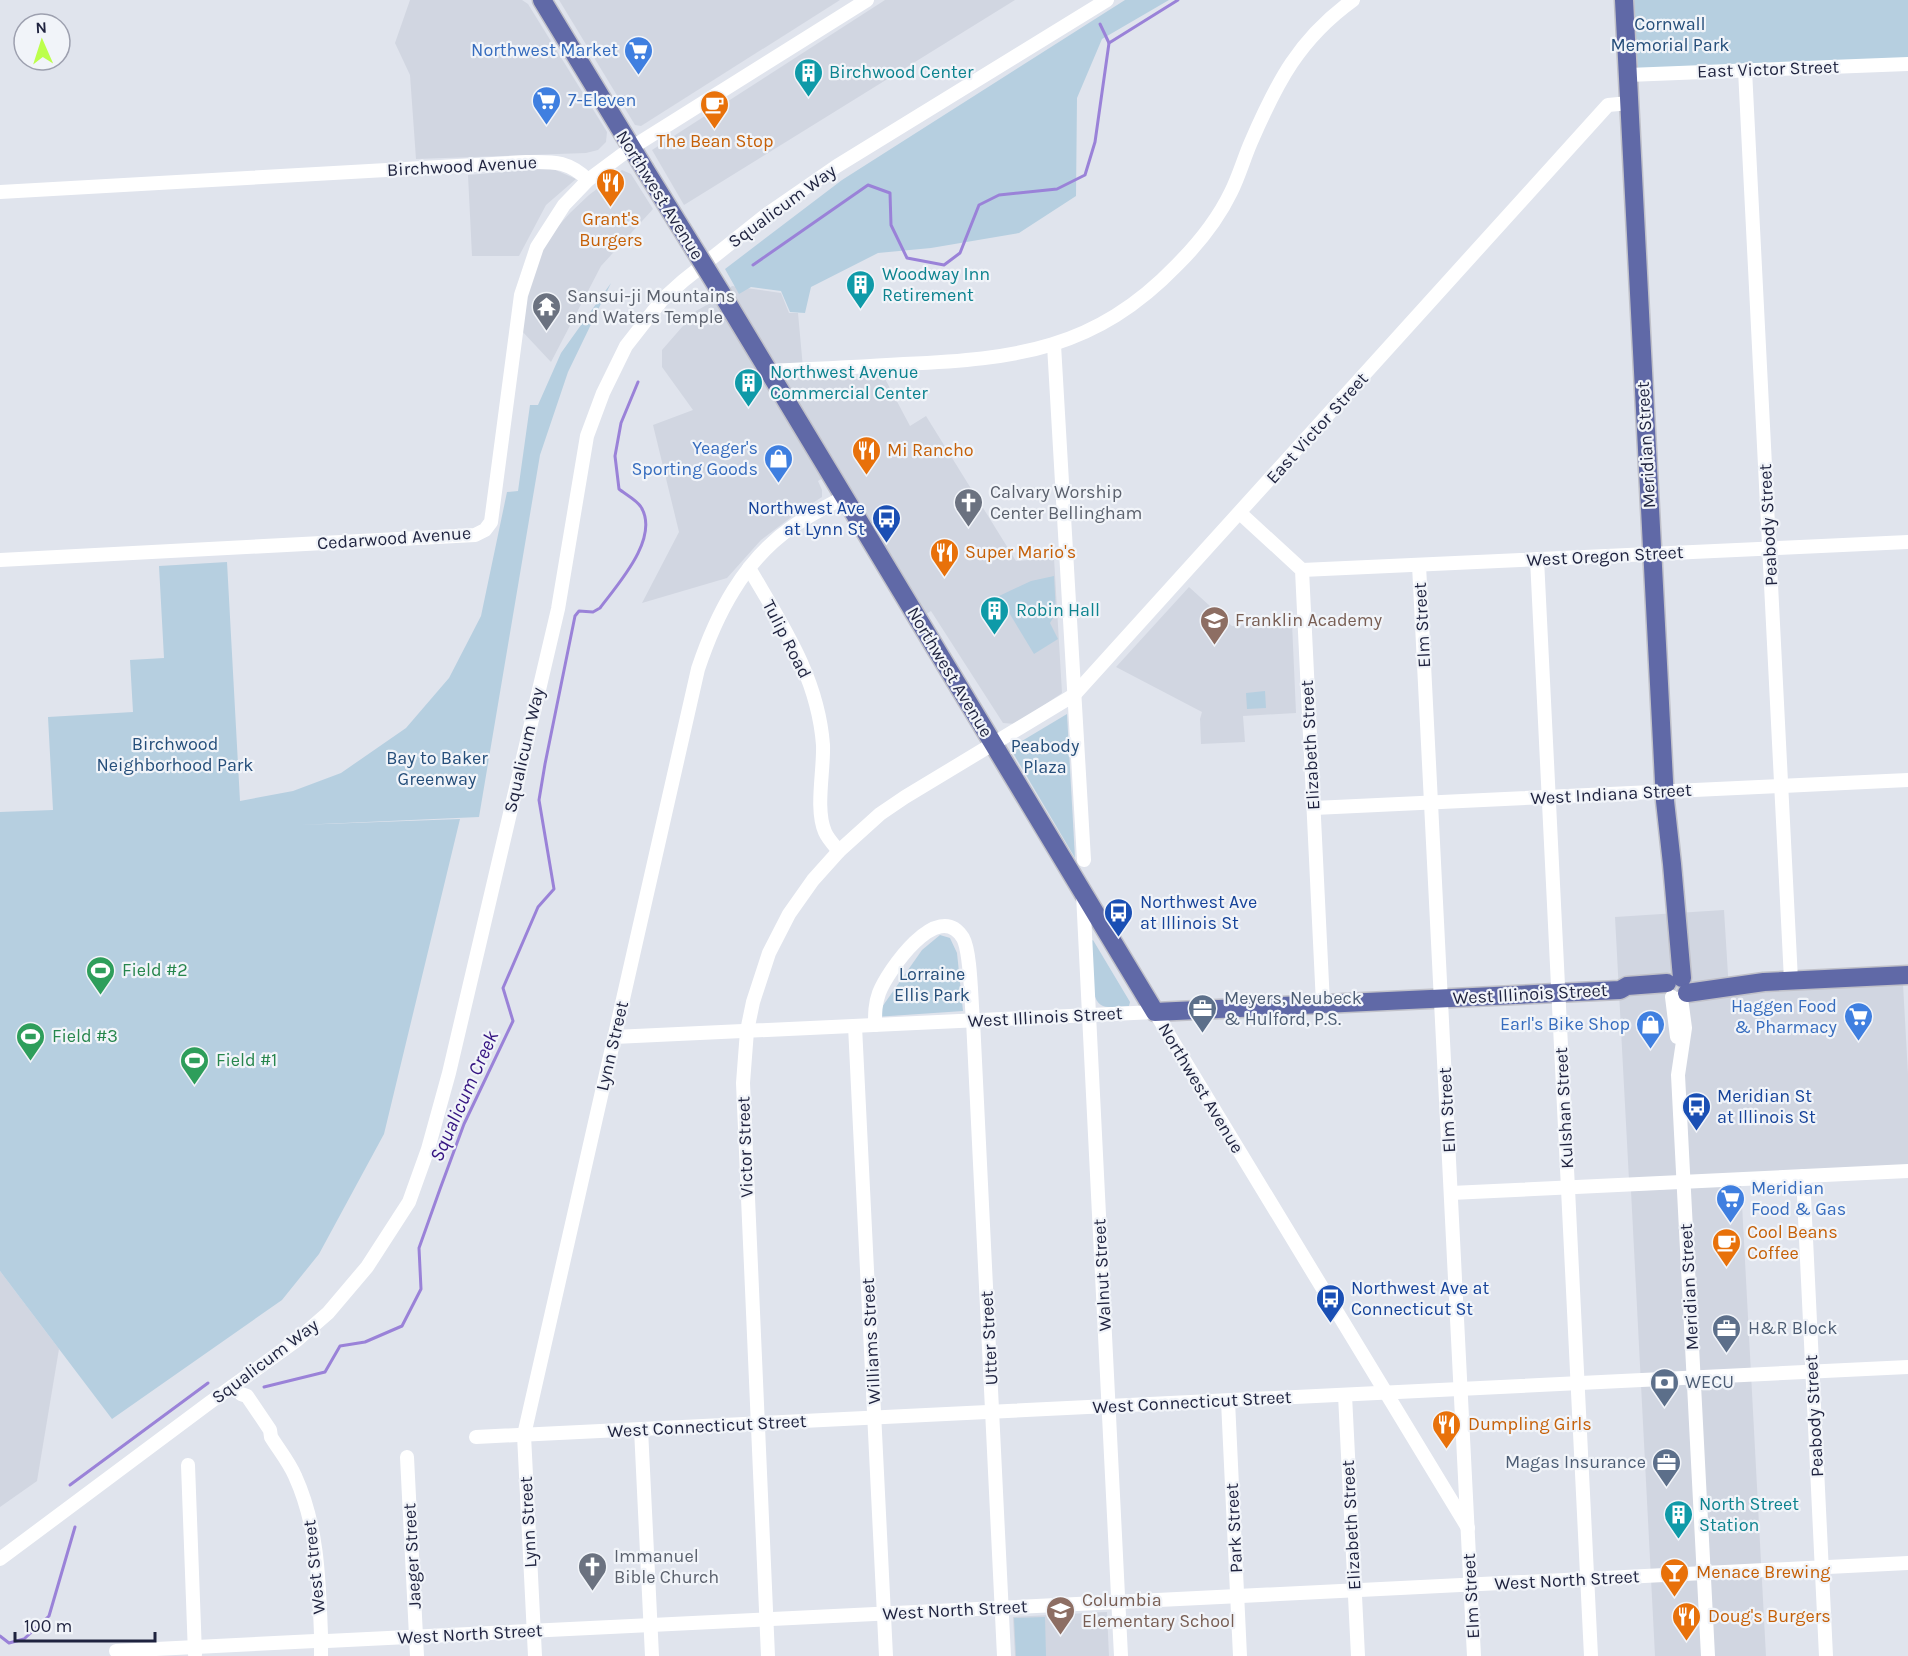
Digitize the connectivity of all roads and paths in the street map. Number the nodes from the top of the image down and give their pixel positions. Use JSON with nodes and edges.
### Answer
{"nodes":[{"id":1,"x":542,"y":0,"type":"edge"},
{"id":2,"x":867,"y":0,"type":"edge"},
{"id":3,"x":1107,"y":0,"type":"edge"},
{"id":4,"x":1353,"y":0,"type":"edge"},
{"id":5,"x":1624,"y":0,"type":"edge"},
{"id":6,"x":1908,"y":64,"type":"edge"},
{"id":7,"x":1745,"y":70,"type":"junction"},
{"id":8,"x":1628,"y":75,"type":"junction"},
{"id":9,"x":1629,"y":103,"type":"junction"},
{"id":10,"x":631,"y":148,"type":"junction"},
{"id":11,"x":588,"y":180,"type":"junction"},
{"id":12,"x":0,"y":192,"type":"edge"},
{"id":13,"x":1054,"y":345,"type":"junction"},
{"id":14,"x":768,"y":371,"type":"junction"},
{"id":15,"x":844,"y":496,"type":"junction"},
{"id":16,"x":1240,"y":513,"type":"junction"},
{"id":17,"x":1908,"y":542,"type":"edge"},
{"id":18,"x":1769,"y":548,"type":"junction"},
{"id":19,"x":1652,"y":554,"type":"junction"},
{"id":20,"x":1537,"y":559,"type":"junction"},
{"id":21,"x":0,"y":560,"type":"edge"},
{"id":22,"x":1419,"y":565,"type":"junction"},
{"id":23,"x":749,"y":568,"type":"junction"},
{"id":24,"x":1302,"y":570,"type":"junction"},
{"id":25,"x":1074,"y":695,"type":"junction"},
{"id":26,"x":993,"y":744,"type":"junction"},
{"id":27,"x":1908,"y":780,"type":"edge"},
{"id":28,"x":1781,"y":786,"type":"junction"},
{"id":29,"x":1664,"y":791,"type":"junction"},
{"id":30,"x":1549,"y":797,"type":"junction"},
{"id":31,"x":1431,"y":802,"type":"junction"},
{"id":32,"x":1314,"y":808,"type":"junction"},
{"id":33,"x":839,"y":851,"type":"junction"},
{"id":34,"x":1084,"y":860,"type":"dead end"},
{"id":35,"x":1083,"y":893,"type":"junction"},
{"id":36,"x":1908,"y":975,"type":"edge"},
{"id":37,"x":1791,"y":980,"type":"junction"},
{"id":38,"x":1677,"y":988,"type":"junction"},
{"id":39,"x":1558,"y":993,"type":"junction"},
{"id":40,"x":1441,"y":998,"type":"junction"},
{"id":41,"x":1323,"y":1004,"type":"junction"},
{"id":42,"x":1155,"y":1012,"type":"junction"},
{"id":43,"x":1089,"y":1015,"type":"junction"},
{"id":44,"x":973,"y":1020,"type":"junction"},
{"id":45,"x":875,"y":1025,"type":"junction"},
{"id":46,"x":855,"y":1026,"type":"junction"},
{"id":47,"x":747,"y":1031,"type":"junction"},
{"id":48,"x":614,"y":1037,"type":"junction"},
{"id":49,"x":1908,"y":1171,"type":"edge"},
{"id":50,"x":1803,"y":1176,"type":"junction"},
{"id":51,"x":1684,"y":1182,"type":"junction"},
{"id":52,"x":1568,"y":1188,"type":"junction"},
{"id":53,"x":1451,"y":1193,"type":"junction"},
{"id":54,"x":1908,"y":1367,"type":"edge"},
{"id":55,"x":1812,"y":1372,"type":"junction"},
{"id":56,"x":1694,"y":1378,"type":"junction"},
{"id":57,"x":1578,"y":1383,"type":"junction"},
{"id":58,"x":1461,"y":1389,"type":"junction"},
{"id":59,"x":238,"y":1390,"type":"junction"},
{"id":60,"x":1385,"y":1393,"type":"junction"},
{"id":61,"x":1345,"y":1395,"type":"junction"},
{"id":62,"x":1228,"y":1401,"type":"junction"},
{"id":63,"x":1108,"y":1407,"type":"junction"},
{"id":64,"x":992,"y":1412,"type":"junction"},
{"id":65,"x":874,"y":1418,"type":"junction"},
{"id":66,"x":758,"y":1424,"type":"junction"},
{"id":67,"x":641,"y":1429,"type":"junction"},
{"id":68,"x":524,"y":1435,"type":"junction"},
{"id":69,"x":476,"y":1437,"type":"dead end"},
{"id":70,"x":407,"y":1457,"type":"dead end"},
{"id":71,"x":188,"y":1465,"type":"dead end"},
{"id":72,"x":1468,"y":1528,"type":"junction"},
{"id":73,"x":0,"y":1559,"type":"edge"},
{"id":74,"x":1908,"y":1563,"type":"edge"},
{"id":75,"x":1822,"y":1567,"type":"junction"},
{"id":76,"x":1704,"y":1573,"type":"junction"},
{"id":77,"x":1588,"y":1579,"type":"junction"},
{"id":78,"x":1471,"y":1585,"type":"junction"},
{"id":79,"x":1354,"y":1590,"type":"junction"},
{"id":80,"x":1237,"y":1596,"type":"junction"},
{"id":81,"x":1118,"y":1602,"type":"junction"},
{"id":82,"x":1002,"y":1608,"type":"junction"},
{"id":83,"x":884,"y":1613,"type":"junction"},
{"id":84,"x":767,"y":1619,"type":"junction"},
{"id":85,"x":650,"y":1625,"type":"junction"},
{"id":86,"x":533,"y":1631,"type":"junction"},
{"id":87,"x":416,"y":1636,"type":"junction"},
{"id":88,"x":321,"y":1644,"type":"edge"},
{"id":89,"x":116,"y":1651,"type":"dead end"},
{"id":90,"x":195,"y":1652,"type":"edge"},
{"id":91,"x":417,"y":1656,"type":"edge"},
{"id":92,"x":535,"y":1656,"type":"edge"},
{"id":93,"x":652,"y":1656,"type":"edge"},
{"id":94,"x":768,"y":1656,"type":"edge"},
{"id":95,"x":886,"y":1656,"type":"edge"},
{"id":96,"x":1004,"y":1656,"type":"edge"},
{"id":97,"x":1121,"y":1656,"type":"edge"},
{"id":98,"x":1240,"y":1656,"type":"edge"},
{"id":99,"x":1358,"y":1656,"type":"edge"},
{"id":100,"x":1474,"y":1656,"type":"edge"},
{"id":101,"x":1591,"y":1656,"type":"edge"},
{"id":102,"x":1708,"y":1656,"type":"edge"},
{"id":103,"x":1826,"y":1656,"type":"edge"}],
"edges":[{"from":1,"to":10,"type":"main road","name":"Northwest Avenue"},
{"from":2,"to":10,"type":"street"},
{"from":3,"to":59,"type":"street","name":"Squalicum Way"},
{"from":4,"to":13,"type":"street"},
{"from":5,"to":8,"type":"main road","name":"Meridian Street"},
{"from":6,"to":7,"type":"street","name":"East Victor Street"},
{"from":7,"to":8,"type":"street","name":"East Victor Street"},
{"from":7,"to":18,"type":"street","name":"Peabody Street"},
{"from":8,"to":9,"type":"main road","name":"Meridian Street"},
{"from":9,"to":16,"type":"street","name":"East Victor Street"},
{"from":9,"to":19,"type":"main road","name":"Meridian Street"},
{"from":10,"to":11,"type":"street"},
{"from":10,"to":14,"type":"main road","name":"Northwest Avenue","bridge":true},
{"from":11,"to":12,"type":"street","name":"Birchwood Avenue"},
{"from":11,"to":21,"type":"street","name":"Cedarwood Avenue"},
{"from":13,"to":14,"type":"street"},
{"from":13,"to":25,"type":"street"},
{"from":14,"to":15,"type":"main road","name":"Northwest Avenue"},
{"from":15,"to":23,"type":"street","name":"Lynn Street"},
{"from":15,"to":26,"type":"main road","name":"Northwest Avenue"},
{"from":16,"to":24,"type":"street"},
{"from":16,"to":25,"type":"street","name":"East Victor Street"},
{"from":17,"to":18,"type":"street","name":"West Oregon Street"},
{"from":18,"to":19,"type":"street","name":"West Oregon Street"},
{"from":18,"to":28,"type":"street","name":"Peabody Street"},
{"from":19,"to":20,"type":"street","name":"West Oregon Street"},
{"from":19,"to":29,"type":"main road","name":"Meridian Street"},
{"from":20,"to":22,"type":"street","name":"West Oregon Street"},
{"from":20,"to":30,"type":"street","name":"Kulshan Street"},
{"from":22,"to":24,"type":"street","name":"West Oregon Street"},
{"from":22,"to":31,"type":"street","name":"Elm Street"},
{"from":23,"to":33,"type":"street","name":"Tulip Road"},
{"from":23,"to":48,"type":"street","name":"Lynn Street"},
{"from":24,"to":32,"type":"street","name":"Elizabeth Street"},
{"from":25,"to":26,"type":"street","name":"East Victor Street"},
{"from":25,"to":34,"type":"street"},
{"from":26,"to":33,"type":"street","name":"Victor Street"},
{"from":26,"to":35,"type":"main road","name":"Northwest Avenue"},
{"from":27,"to":28,"type":"street","name":"West Indiana Street"},
{"from":28,"to":29,"type":"street","name":"West Indiana Street"},
{"from":28,"to":37,"type":"street","name":"Peabody Street"},
{"from":29,"to":30,"type":"street","name":"West Indiana Street"},
{"from":29,"to":38,"type":"main road","name":"Meridian Street"},
{"from":30,"to":31,"type":"street","name":"West Indiana Street"},
{"from":30,"to":39,"type":"street","name":"Kulshan Street"},
{"from":31,"to":32,"type":"street","name":"West Indiana Street"},
{"from":31,"to":40,"type":"street","name":"Elm Street"},
{"from":32,"to":41,"type":"street","name":"Elizabeth Street"},
{"from":33,"to":47,"type":"street","name":"Victor Street"},
{"from":35,"to":42,"type":"main road","name":"Northwest Avenue"},
{"from":35,"to":43,"type":"street","name":"Walnut Street"},
{"from":36,"to":37,"type":"main road","name":"West Illinois Street"},
{"from":37,"to":38,"type":"main road","name":"West Illinois Street"},
{"from":38,"to":39,"type":"main road","name":"West Illinois Street"},
{"from":38,"to":51,"type":"street","name":"Meridian Street"},
{"from":39,"to":40,"type":"main road","name":"West Illinois Street"},
{"from":39,"to":52,"type":"street","name":"Kulshan Street"},
{"from":40,"to":41,"type":"main road","name":"West Illinois Street"},
{"from":40,"to":53,"type":"street","name":"Elm Street"},
{"from":41,"to":42,"type":"main road","name":"West Illinois Street"},
{"from":42,"to":43,"type":"street","name":"West Illinois Street"},
{"from":42,"to":60,"type":"street","name":"Northwest Avenue"},
{"from":43,"to":44,"type":"street","name":"West Illinois Street"},
{"from":43,"to":63,"type":"street","name":"Walnut Street"},
{"from":44,"to":45,"type":"street","name":"West Illinois Street"},
{"from":44,"to":45,"type":"street","name":"Utter Street"},
{"from":44,"to":64,"type":"street","name":"Utter Street"},
{"from":45,"to":46,"type":"street","name":"West Illinois Street"},
{"from":46,"to":47,"type":"street","name":"West Illinois Street"},
{"from":46,"to":65,"type":"street","name":"Williams Street"},
{"from":47,"to":48,"type":"street","name":"West Illinois Street"},
{"from":47,"to":66,"type":"street","name":"Victor Street"},
{"from":48,"to":68,"type":"street","name":"Lynn Street"},
{"from":49,"to":50,"type":"street"},
{"from":50,"to":51,"type":"street"},
{"from":50,"to":55,"type":"street","name":"Peabody Street"},
{"from":51,"to":52,"type":"street"},
{"from":51,"to":56,"type":"street","name":"Meridian Street"},
{"from":52,"to":53,"type":"street"},
{"from":52,"to":57,"type":"street","name":"Kulshan Street"},
{"from":53,"to":58,"type":"street","name":"Elm Street"},
{"from":54,"to":55,"type":"street","name":"West Connecticut Street"},
{"from":55,"to":56,"type":"street","name":"West Connecticut Street"},
{"from":55,"to":75,"type":"street","name":"Peabody Street"},
{"from":56,"to":57,"type":"street","name":"West Connecticut Street"},
{"from":56,"to":76,"type":"street","name":"Meridian Street"},
{"from":57,"to":58,"type":"street","name":"West Connecticut Street"},
{"from":57,"to":77,"type":"street","name":"Kulshan Street"},
{"from":58,"to":60,"type":"street","name":"West Connecticut Street"},
{"from":58,"to":72,"type":"street","name":"Elm Street"},
{"from":59,"to":73,"type":"street","name":"Squalicum Way"},
{"from":59,"to":88,"type":"street","name":"West Street"},
{"from":60,"to":61,"type":"street","name":"West Connecticut Street"},
{"from":60,"to":72,"type":"street","name":"Northwest Avenue"},
{"from":61,"to":62,"type":"street","name":"West Connecticut Street"},
{"from":61,"to":79,"type":"street","name":"Elizabeth Street"},
{"from":62,"to":63,"type":"street","name":"West Connecticut Street"},
{"from":62,"to":80,"type":"street","name":"Park Street"},
{"from":63,"to":64,"type":"street","name":"West Connecticut Street"},
{"from":63,"to":81,"type":"street","name":"Walnut Street"},
{"from":64,"to":65,"type":"street","name":"West Connecticut Street"},
{"from":64,"to":82,"type":"street","name":"Utter Street"},
{"from":65,"to":66,"type":"street","name":"West Connecticut Street"},
{"from":65,"to":83,"type":"street","name":"Williams Street"},
{"from":66,"to":67,"type":"street","name":"West Connecticut Street"},
{"from":66,"to":84,"type":"street","name":"Victor Street"},
{"from":67,"to":68,"type":"street","name":"West Connecticut Street"},
{"from":67,"to":85,"type":"street"},
{"from":68,"to":69,"type":"street","name":"West Connecticut Street"},
{"from":68,"to":86,"type":"street","name":"Lynn Street"},
{"from":70,"to":87,"type":"street","name":"Jaeger Street"},
{"from":71,"to":90,"type":"street"},
{"from":72,"to":78,"type":"street","name":"Elm Street"},
{"from":74,"to":75,"type":"street","name":"West North Street"},
{"from":75,"to":76,"type":"street","name":"West North Street"},
{"from":75,"to":103,"type":"street","name":"Peabody Street"},
{"from":76,"to":77,"type":"street","name":"West North Street"},
{"from":76,"to":102,"type":"street","name":"Meridian Street"},
{"from":77,"to":78,"type":"street","name":"West North Street"},
{"from":77,"to":101,"type":"street","name":"Kulshan Street"},
{"from":78,"to":79,"type":"street","name":"West North Street"},
{"from":78,"to":100,"type":"street","name":"Elm Street"},
{"from":79,"to":80,"type":"street","name":"West North Street"},
{"from":79,"to":99,"type":"street","name":"Elizabeth Street"},
{"from":80,"to":81,"type":"street","name":"West North Street"},
{"from":80,"to":98,"type":"street","name":"Park Street"},
{"from":81,"to":82,"type":"street","name":"West North Street"},
{"from":81,"to":97,"type":"street","name":"Walnut Street"},
{"from":82,"to":83,"type":"street","name":"West North Street"},
{"from":82,"to":96,"type":"street","name":"Utter Street"},
{"from":83,"to":84,"type":"street","name":"West North Street"},
{"from":83,"to":95,"type":"street","name":"Williams Street"},
{"from":84,"to":85,"type":"street","name":"West North Street"},
{"from":84,"to":94,"type":"street","name":"Victor Street"},
{"from":85,"to":86,"type":"street","name":"West North Street"},
{"from":85,"to":93,"type":"street"},
{"from":86,"to":87,"type":"street","name":"West North Street"},
{"from":86,"to":92,"type":"street","name":"Lynn Street"},
{"from":87,"to":88,"type":"street","name":"West North Street"},
{"from":87,"to":91,"type":"street","name":"Jaeger Street"},
{"from":88,"to":90,"type":"street","name":"West North Street"},
{"from":89,"to":90,"type":"street","name":"West North Street"}]}
